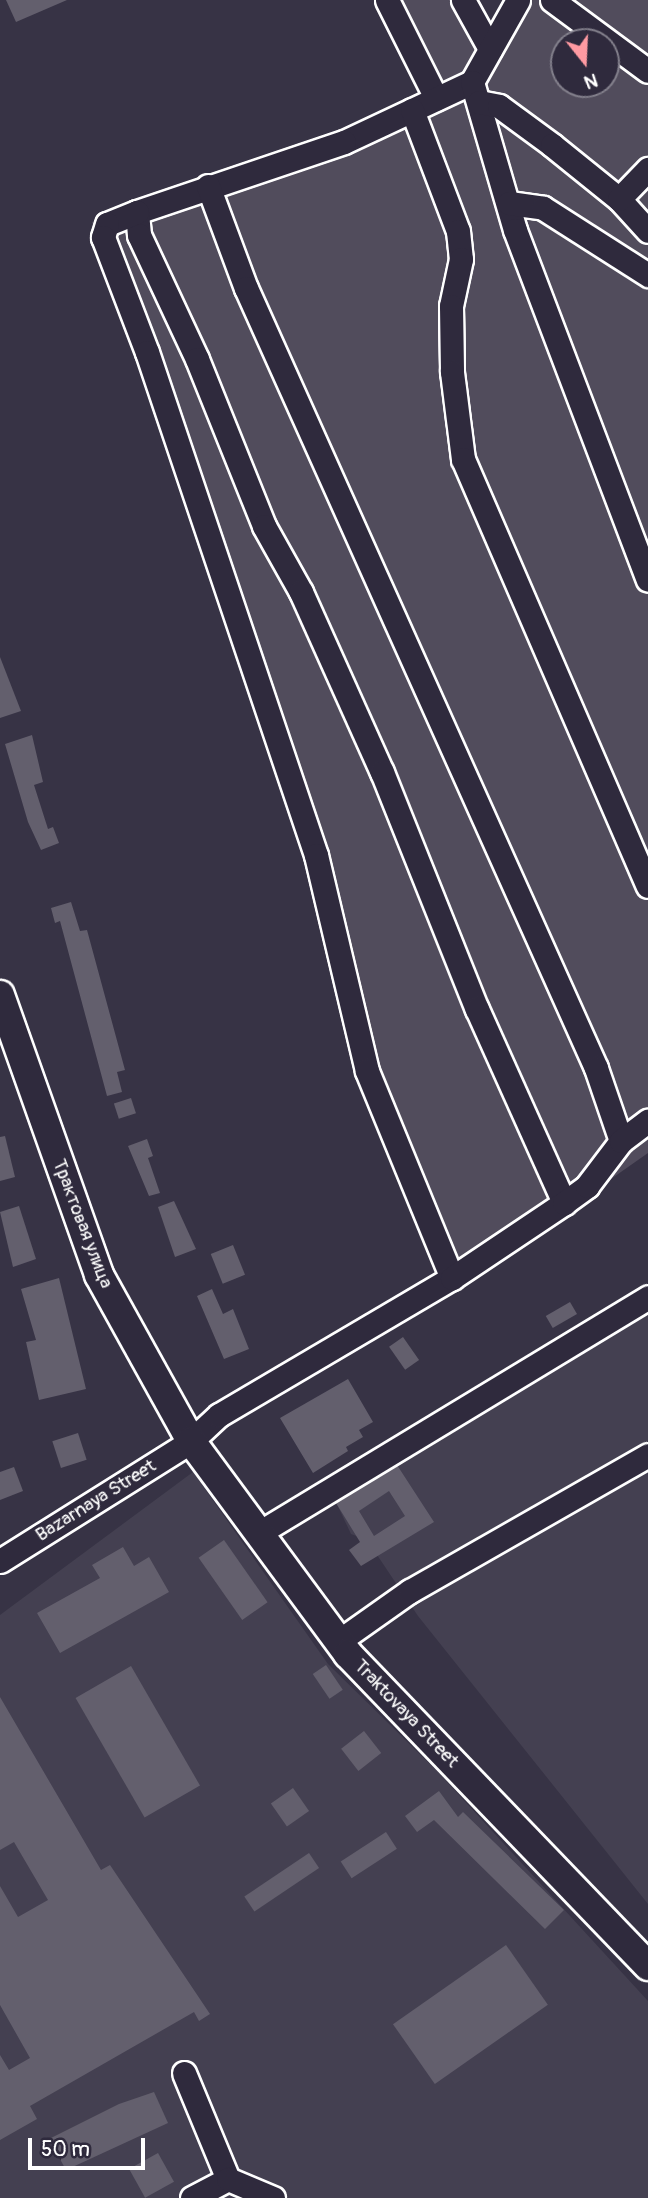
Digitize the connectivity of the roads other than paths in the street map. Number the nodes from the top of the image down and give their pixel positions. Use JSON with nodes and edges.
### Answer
{"nodes":[{"id":1,"x":387,"y":0,"type":"edge"},
{"id":2,"x":463,"y":0,"type":"edge"},
{"id":3,"x":518,"y":0,"type":"edge"},
{"id":4,"x":552,"y":0,"type":"edge"},
{"id":5,"x":490,"y":50,"type":"junction"},
{"id":6,"x":648,"y":71,"type":"edge"},
{"id":7,"x":476,"y":92,"type":"junction"},
{"id":8,"x":436,"y":98,"type":"junction"},
{"id":9,"x":412,"y":110,"type":"junction"},
{"id":10,"x":648,"y":169,"type":"edge"},
{"id":11,"x":208,"y":186,"type":"junction"},
{"id":12,"x":619,"y":199,"type":"junction"},
{"id":13,"x":509,"y":202,"type":"junction"},
{"id":14,"x":137,"y":212,"type":"junction"},
{"id":15,"x":648,"y":231,"type":"edge"},
{"id":16,"x":648,"y":275,"type":"edge"},
{"id":17,"x":648,"y":580,"type":"edge"},
{"id":18,"x":648,"y":886,"type":"edge"},
{"id":19,"x":0,"y":995,"type":"edge"},
{"id":20,"x":648,"y":1121,"type":"edge"},
{"id":21,"x":621,"y":1141,"type":"junction"},
{"id":22,"x":565,"y":1203,"type":"junction"},
{"id":23,"x":453,"y":1278,"type":"junction"},
{"id":24,"x":648,"y":1297,"type":"edge"},
{"id":25,"x":191,"y":1441,"type":"junction"},
{"id":26,"x":648,"y":1455,"type":"edge"},
{"id":27,"x":259,"y":1533,"type":"junction"},
{"id":28,"x":0,"y":1561,"type":"edge"},
{"id":29,"x":339,"y":1642,"type":"junction"},
{"id":30,"x":648,"y":1966,"type":"edge"},
{"id":31,"x":184,"y":2073,"type":"dead end"},
{"id":32,"x":228,"y":2179,"type":"junction"},
{"id":33,"x":192,"y":2198,"type":"edge"},
{"id":34,"x":273,"y":2198,"type":"edge"}],
"edges":[{"from":1,"to":8,"type":"street"},
{"from":2,"to":5,"type":"street"},
{"from":3,"to":5,"type":"street"},
{"from":4,"to":6,"type":"street"},
{"from":5,"to":7,"type":"street"},
{"from":7,"to":8,"type":"street"},
{"from":7,"to":12,"type":"street"},
{"from":7,"to":13,"type":"street"},
{"from":8,"to":9,"type":"street"},
{"from":9,"to":11,"type":"street"},
{"from":9,"to":18,"type":"street"},
{"from":10,"to":12,"type":"street"},
{"from":11,"to":14,"type":"street"},
{"from":11,"to":21,"type":"street"},
{"from":12,"to":15,"type":"street"},
{"from":13,"to":16,"type":"street"},
{"from":13,"to":17,"type":"street"},
{"from":14,"to":22,"type":"street"},
{"from":14,"to":23,"type":"street"},
{"from":19,"to":25,"type":"main road","name":"Трактовая улица"},
{"from":20,"to":21,"type":"street","name":"Bazarnaya Street"},
{"from":21,"to":22,"type":"street","name":"Bazarnaya Street"},
{"from":22,"to":23,"type":"street","name":"Bazarnaya Street"},
{"from":23,"to":25,"type":"street","name":"Bazarnaya Street"},
{"from":24,"to":27,"type":"street"},
{"from":25,"to":27,"type":"main road","name":"Traktovaya Street"},
{"from":25,"to":28,"type":"street","name":"Bazarnaya Street"},
{"from":26,"to":29,"type":"street"},
{"from":27,"to":29,"type":"main road","name":"Traktovaya Street"},
{"from":29,"to":30,"type":"main road","name":"Traktovaya Street"},
{"from":31,"to":32,"type":"street"},
{"from":32,"to":33,"type":"street"},
{"from":32,"to":34,"type":"street"}]}
